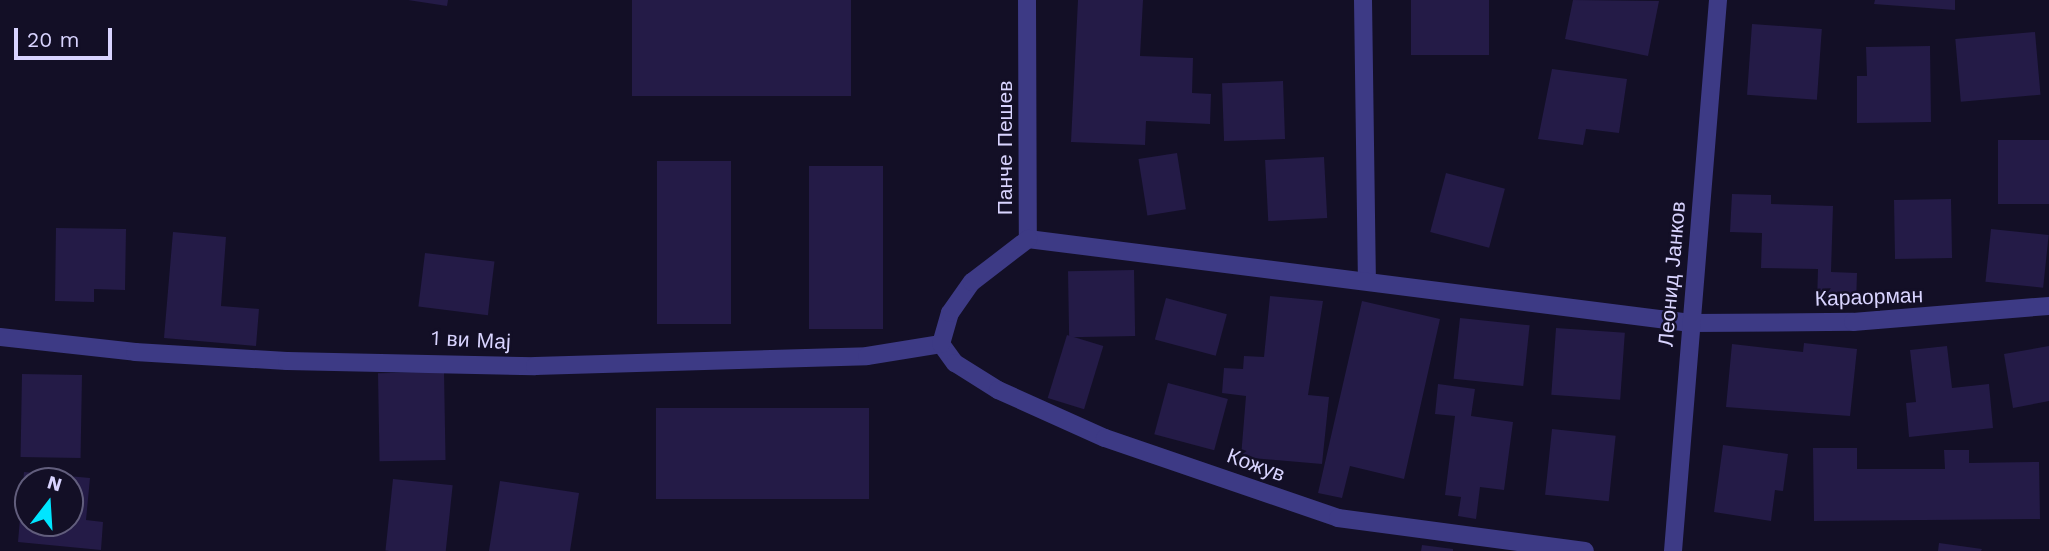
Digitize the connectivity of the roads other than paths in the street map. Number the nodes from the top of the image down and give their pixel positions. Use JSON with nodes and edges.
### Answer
{"nodes":[{"id":1,"x":1027,"y":0,"type":"edge"},
{"id":2,"x":1363,"y":0,"type":"edge"},
{"id":3,"x":1718,"y":0,"type":"edge"},
{"id":4,"x":1028,"y":239,"type":"junction"},
{"id":5,"x":1367,"y":281,"type":"junction"},
{"id":6,"x":2049,"y":306,"type":"edge"},
{"id":7,"x":1690,"y":323,"type":"junction"},
{"id":8,"x":0,"y":337,"type":"edge"},
{"id":9,"x":941,"y":344,"type":"junction"},
{"id":10,"x":1585,"y":551,"type":"edge"},
{"id":11,"x":1673,"y":551,"type":"edge"}],
"edges":[{"from":1,"to":4,"type":"street","name":"Панче Пешев"},
{"from":2,"to":5,"type":"street"},
{"from":3,"to":7,"type":"street","name":"Леонид Јанков"},
{"from":4,"to":5,"type":"street","name":"Караорман"},
{"from":4,"to":9,"type":"street","name":"Панче Пешев"},
{"from":5,"to":7,"type":"street","name":"Караорман"},
{"from":6,"to":7,"type":"street","name":"Караорман"},
{"from":7,"to":11,"type":"street","name":"Леонид Јанков"},
{"from":8,"to":9,"type":"street","name":"1 ви Мај"},
{"from":9,"to":10,"type":"street","name":"Кожув"}]}
